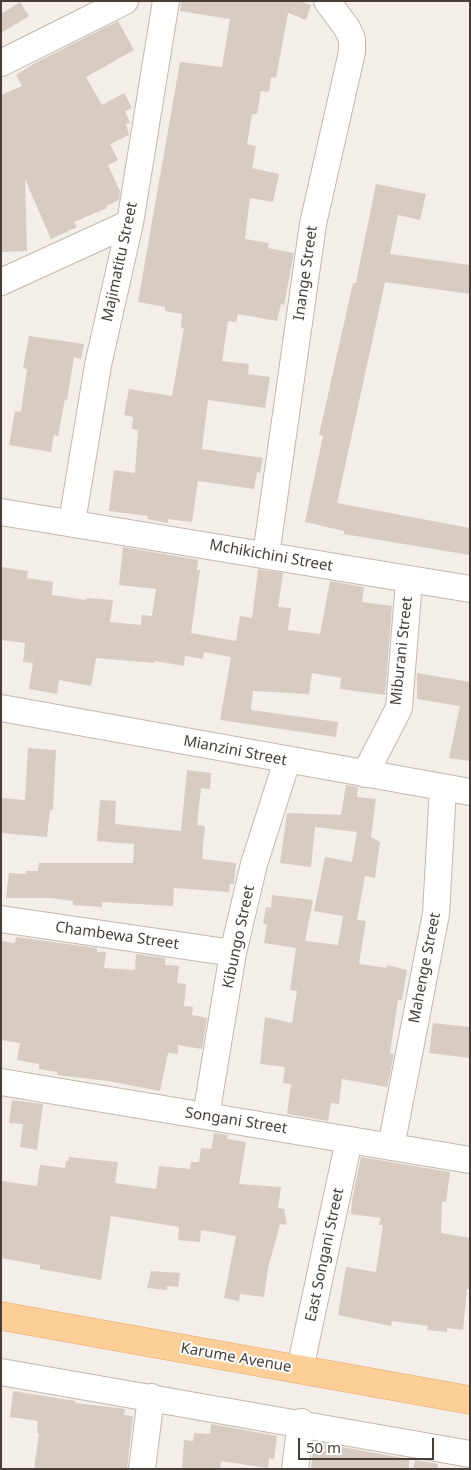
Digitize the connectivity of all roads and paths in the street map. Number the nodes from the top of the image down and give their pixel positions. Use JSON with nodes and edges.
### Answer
{"nodes":[{"id":1,"x":125,"y":1,"type":"edge"},
{"id":2,"x":166,"y":1,"type":"edge"},
{"id":3,"x":327,"y":1,"type":"edge"},
{"id":4,"x":1,"y":63,"type":"edge"},
{"id":5,"x":130,"y":224,"type":"junction"},
{"id":6,"x":1,"y":282,"type":"edge"},
{"id":7,"x":1,"y":512,"type":"edge"},
{"id":8,"x":72,"y":522,"type":"junction"},
{"id":9,"x":266,"y":555,"type":"junction"},
{"id":10,"x":409,"y":580,"type":"junction"},
{"id":11,"x":470,"y":589,"type":"edge"},
{"id":12,"x":1,"y":708,"type":"edge"},
{"id":13,"x":287,"y":761,"type":"junction"},
{"id":14,"x":364,"y":774,"type":"junction"},
{"id":15,"x":443,"y":788,"type":"junction"},
{"id":16,"x":470,"y":792,"type":"edge"},
{"id":17,"x":1,"y":919,"type":"edge"},
{"id":18,"x":233,"y":953,"type":"junction"},
{"id":19,"x":1,"y":1082,"type":"edge"},
{"id":20,"x":206,"y":1116,"type":"junction"},
{"id":21,"x":349,"y":1140,"type":"junction"},
{"id":22,"x":390,"y":1147,"type":"junction"},
{"id":23,"x":470,"y":1160,"type":"edge"},
{"id":24,"x":1,"y":1316,"type":"edge"},
{"id":25,"x":300,"y":1369,"type":"junction"},
{"id":26,"x":1,"y":1372,"type":"edge"},
{"id":27,"x":151,"y":1397,"type":"junction"},
{"id":28,"x":470,"y":1400,"type":"edge"},
{"id":29,"x":301,"y":1422,"type":"junction"},
{"id":30,"x":456,"y":1458,"type":"edge"},
{"id":31,"x":142,"y":1469,"type":"edge"},
{"id":32,"x":295,"y":1469,"type":"edge"}],
"edges":[{"from":1,"to":4,"type":"street"},
{"from":2,"to":5,"type":"street","name":"Majimatitu Street"},
{"from":3,"to":9,"type":"street","name":"Inange Street"},
{"from":5,"to":6,"type":"street"},
{"from":5,"to":8,"type":"street","name":"Majimatitu Street"},
{"from":7,"to":8,"type":"street","name":"Mchikichini Street"},
{"from":8,"to":9,"type":"street","name":"Mchikichini Street"},
{"from":9,"to":10,"type":"street","name":"Mchikichini Street"},
{"from":10,"to":11,"type":"street","name":"Mchikichini Street"},
{"from":10,"to":14,"type":"street","name":"Miburani Street"},
{"from":12,"to":13,"type":"street","name":"Mianzini Street"},
{"from":13,"to":14,"type":"street","name":"Mianzini Street"},
{"from":13,"to":18,"type":"street","name":"Kibungo Street"},
{"from":14,"to":15,"type":"street","name":"Mianzini Street"},
{"from":15,"to":16,"type":"street","name":"Mianzini Street"},
{"from":15,"to":22,"type":"street","name":"Mahenge Street"},
{"from":17,"to":18,"type":"street","name":"Chambewa Street"},
{"from":18,"to":20,"type":"street","name":"Kibungo Street"},
{"from":19,"to":20,"type":"street","name":"Songani Street"},
{"from":20,"to":21,"type":"street","name":"Songani Street"},
{"from":21,"to":22,"type":"street","name":"Songani Street"},
{"from":21,"to":25,"type":"street","name":"East Songani Street"},
{"from":22,"to":23,"type":"street","name":"Songani Street"},
{"from":24,"to":25,"type":"main road","name":"Karume Avenue"},
{"from":25,"to":28,"type":"main road","name":"Karume Avenue"},
{"from":26,"to":27,"type":"street"},
{"from":27,"to":29,"type":"street"},
{"from":27,"to":31,"type":"street"},
{"from":29,"to":30,"type":"street"},
{"from":29,"to":32,"type":"street"}]}
